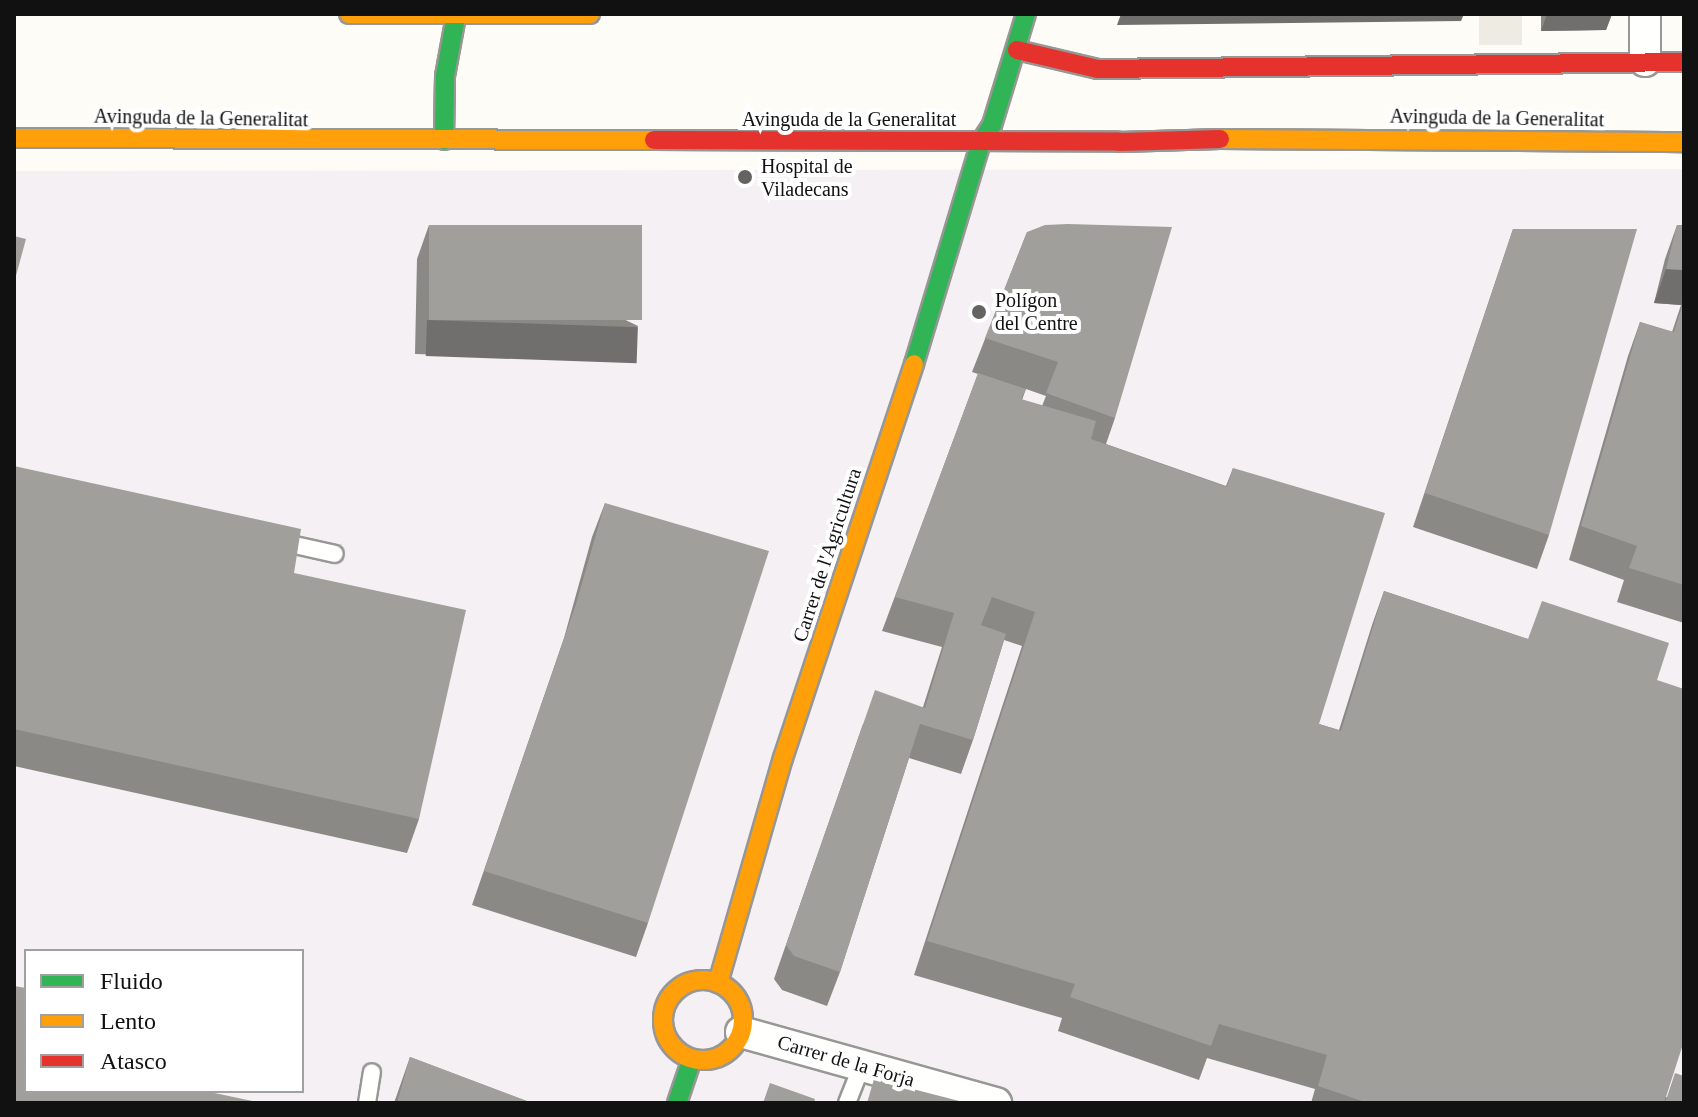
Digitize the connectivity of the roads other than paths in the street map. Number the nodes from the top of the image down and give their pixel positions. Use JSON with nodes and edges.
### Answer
{"nodes":[{"id":1,"x":349,"y":14,"type":"edge"},
{"id":2,"x":590,"y":14,"type":"edge"},
{"id":3,"x":1026,"y":14,"type":"edge"},
{"id":4,"x":1645,"y":14,"type":"edge"},
{"id":5,"x":456,"y":15,"type":"edge"},
{"id":6,"x":1017,"y":50,"type":"junction"},
{"id":7,"x":1645,"y":61,"type":"junction"},
{"id":8,"x":1684,"y":62,"type":"edge"},
{"id":9,"x":14,"y":138,"type":"edge"},
{"id":10,"x":444,"y":140,"type":"junction"},
{"id":11,"x":981,"y":142,"type":"junction"},
{"id":12,"x":1684,"y":142,"type":"edge"},
{"id":13,"x":258,"y":537,"type":"edge"},
{"id":14,"x":335,"y":554,"type":"dead end"},
{"id":15,"x":718,"y":983,"type":"junction"},
{"id":16,"x":741,"y":1032,"type":"junction"},
{"id":17,"x":692,"y":1059,"type":"junction"},
{"id":18,"x":862,"y":1065,"type":"junction"},
{"id":19,"x":372,"y":1072,"type":"dead end"},
{"id":20,"x":367,"y":1103,"type":"edge"},
{"id":21,"x":677,"y":1103,"type":"edge"},
{"id":22,"x":847,"y":1103,"type":"edge"},
{"id":23,"x":996,"y":1103,"type":"edge"}],
"edges":[{"from":1,"to":5,"type":"street"},
{"from":2,"to":5,"type":"street"},
{"from":3,"to":6,"type":"street","name":"Carrer de l'Agricultura"},
{"from":4,"to":7,"type":"street"},
{"from":5,"to":10,"type":"street"},
{"from":6,"to":7,"type":"street"},
{"from":6,"to":11,"type":"street","name":"Carrer de l'Agricultura"},
{"from":7,"to":8,"type":"street"},
{"from":9,"to":10,"type":"street","name":"Avinguda de la Generalitat"},
{"from":10,"to":11,"type":"street","name":"Avinguda de la Generalitat"},
{"from":11,"to":12,"type":"street","name":"Avinguda de la Generalitat"},
{"from":11,"to":15,"type":"street","name":"Carrer de l'Agricultura"},
{"from":13,"to":14,"type":"lane"},
{"from":15,"to":16,"type":"street"},
{"from":15,"to":17,"type":"street"},
{"from":16,"to":17,"type":"street"},
{"from":16,"to":18,"type":"street","name":"Carrer de la Forja"},
{"from":17,"to":21,"type":"street"},
{"from":18,"to":22,"type":"lane"},
{"from":18,"to":23,"type":"street","name":"Carrer de la Forja"},
{"from":19,"to":20,"type":"lane"}]}
